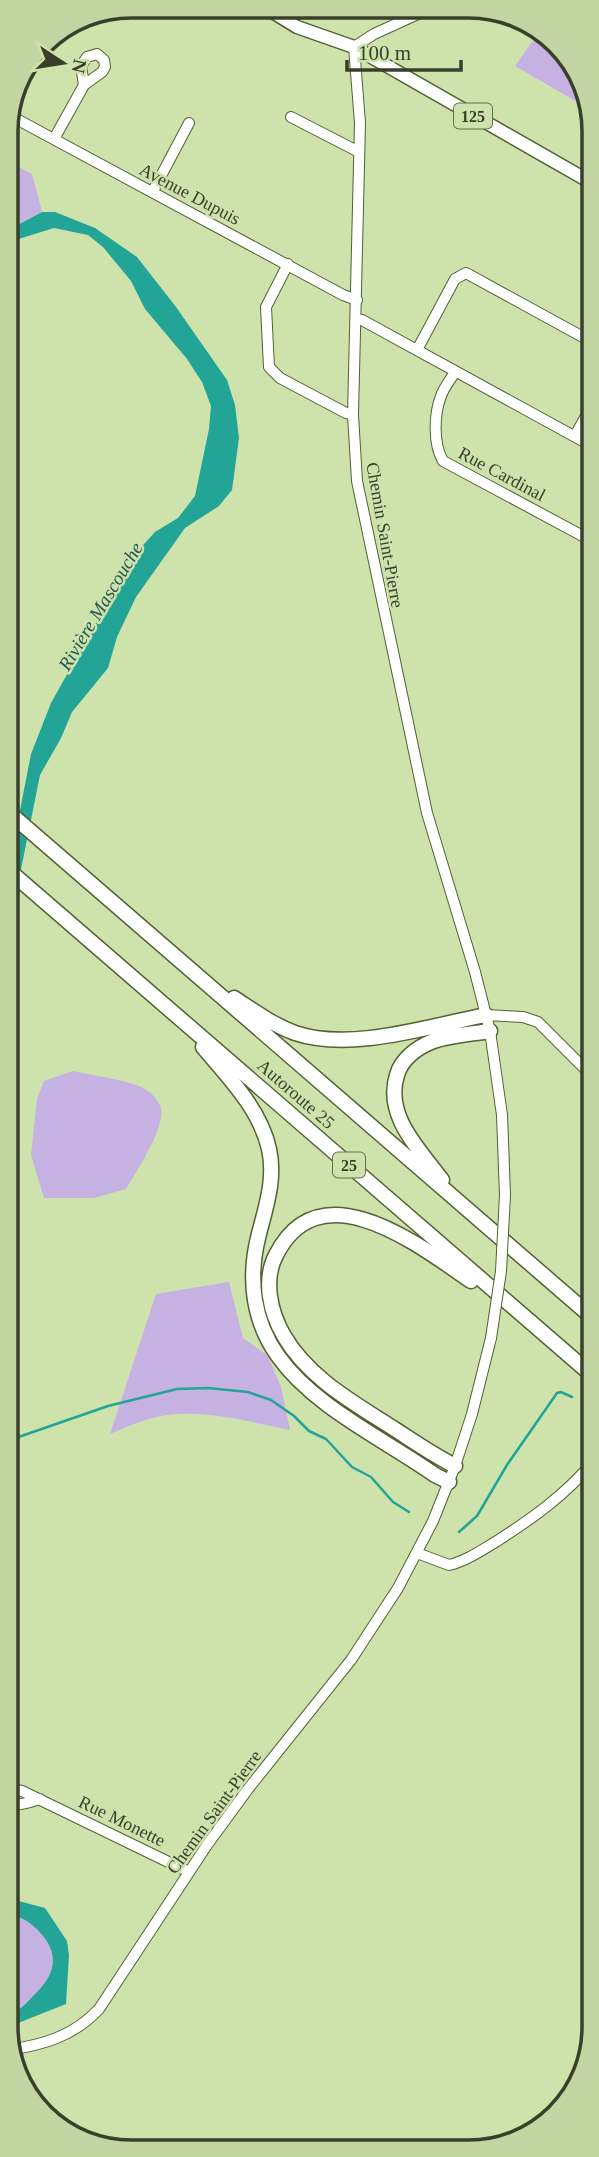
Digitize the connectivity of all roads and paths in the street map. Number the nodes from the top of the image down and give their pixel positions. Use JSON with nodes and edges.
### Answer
{"nodes":[{"id":1,"x":281,"y":18,"type":"edge"},
{"id":2,"x":409,"y":18,"type":"edge"},
{"id":3,"x":355,"y":47,"type":"junction"},
{"id":4,"x":84,"y":85,"type":"dead end"},
{"id":5,"x":291,"y":117,"type":"dead end"},
{"id":6,"x":18,"y":120,"type":"edge"},
{"id":7,"x":189,"y":123,"type":"dead end"},
{"id":8,"x":54,"y":139,"type":"junction"},
{"id":9,"x":359,"y":152,"type":"junction"},
{"id":10,"x":582,"y":177,"type":"edge"},
{"id":11,"x":153,"y":191,"type":"junction"},
{"id":12,"x":288,"y":264,"type":"junction"},
{"id":13,"x":357,"y":300,"type":"junction"},
{"id":14,"x":356,"y":319,"type":"junction"},
{"id":15,"x":582,"y":336,"type":"edge"},
{"id":16,"x":417,"y":351,"type":"junction"},
{"id":17,"x":455,"y":372,"type":"junction"},
{"id":18,"x":353,"y":415,"type":"junction"},
{"id":19,"x":582,"y":424,"type":"edge"},
{"id":20,"x":575,"y":436,"type":"junction"},
{"id":21,"x":582,"y":440,"type":"edge"},
{"id":22,"x":582,"y":536,"type":"edge"},
{"id":23,"x":18,"y":820,"type":"edge"},
{"id":24,"x":18,"y":878,"type":"edge"},
{"id":25,"x":186,"y":966,"type":"junction"},
{"id":26,"x":175,"y":1014,"type":"junction"},
{"id":27,"x":486,"y":1015,"type":"junction"},
{"id":28,"x":503,"y":1017,"type":"junction"},
{"id":29,"x":489,"y":1031,"type":"junction"},
{"id":30,"x":582,"y":1065,"type":"edge"},
{"id":31,"x":460,"y":1203,"type":"junction"},
{"id":32,"x":581,"y":1308,"type":"edge"},
{"id":33,"x":523,"y":1315,"type":"junction"},
{"id":34,"x":581,"y":1366,"type":"edge"},
{"id":35,"x":455,"y":1466,"type":"junction"},
{"id":36,"x":581,"y":1475,"type":"edge"},
{"id":37,"x":449,"y":1482,"type":"junction"},
{"id":38,"x":417,"y":1553,"type":"junction"},
{"id":39,"x":18,"y":1789,"type":"edge"},
{"id":40,"x":41,"y":1799,"type":"junction"},
{"id":41,"x":18,"y":1805,"type":"edge"},
{"id":42,"x":188,"y":1872,"type":"junction"},
{"id":43,"x":20,"y":2047,"type":"edge"}],
"edges":[{"from":1,"to":3,"type":"main road","number":"125"},
{"from":2,"to":3,"type":"street"},
{"from":3,"to":9,"type":"street","name":"Chemin Saint-Pierre"},
{"from":3,"to":10,"type":"main road","number":"125"},
{"from":4,"to":8,"type":"street"},
{"from":5,"to":9,"type":"street"},
{"from":6,"to":8,"type":"street","name":"Avenue Dupuis"},
{"from":7,"to":11,"type":"street"},
{"from":8,"to":11,"type":"street","name":"Avenue Dupuis"},
{"from":9,"to":13,"type":"street","name":"Chemin Saint-Pierre"},
{"from":11,"to":12,"type":"street","name":"Avenue Dupuis"},
{"from":12,"to":13,"type":"street","name":"Avenue Dupuis"},
{"from":12,"to":18,"type":"street"},
{"from":13,"to":14,"type":"street","name":"Chemin Saint-Pierre"},
{"from":14,"to":16,"type":"street"},
{"from":14,"to":18,"type":"street","name":"Chemin Saint-Pierre"},
{"from":15,"to":16,"type":"street"},
{"from":16,"to":17,"type":"street"},
{"from":17,"to":20,"type":"street"},
{"from":17,"to":22,"type":"street","name":"Rue Cardinal"},
{"from":18,"to":27,"type":"street","name":"Chemin Saint-Pierre"},
{"from":19,"to":20,"type":"street"},
{"from":20,"to":21,"type":"street"},
{"from":23,"to":25,"type":"highway","name":"Autoroute 25","number":"25"},
{"from":24,"to":26,"type":"highway","name":"Autoroute 25","number":"25"},
{"from":25,"to":27,"type":"highway"},
{"from":25,"to":31,"type":"highway","name":"Autoroute 25","number":"25"},
{"from":26,"to":33,"type":"highway","name":"Autoroute 25","number":"25"},
{"from":26,"to":37,"type":"highway"},
{"from":27,"to":28,"type":"street"},
{"from":27,"to":29,"type":"street","name":"Chemin Saint-Pierre"},
{"from":28,"to":29,"type":"street"},
{"from":28,"to":30,"type":"street"},
{"from":29,"to":31,"type":"highway"},
{"from":29,"to":35,"type":"street","name":"Chemin Saint-Pierre","bridge":true},
{"from":31,"to":32,"type":"highway","name":"Autoroute 25","number":"25"},
{"from":33,"to":34,"type":"highway","name":"Autoroute 25","number":"25"},
{"from":33,"to":35,"type":"highway"},
{"from":35,"to":37,"type":"street","name":"Chemin Saint-Pierre"},
{"from":36,"to":38,"type":"street"},
{"from":37,"to":38,"type":"street","name":"Chemin Saint-Pierre"},
{"from":38,"to":42,"type":"street","name":"Chemin Saint-Pierre"},
{"from":39,"to":40,"type":"street","name":"Rue Monette"},
{"from":40,"to":41,"type":"street","name":"Rue Monette"},
{"from":40,"to":42,"type":"street","name":"Rue Monette"},
{"from":42,"to":43,"type":"street","name":"Chemin Saint-Pierre"}]}
